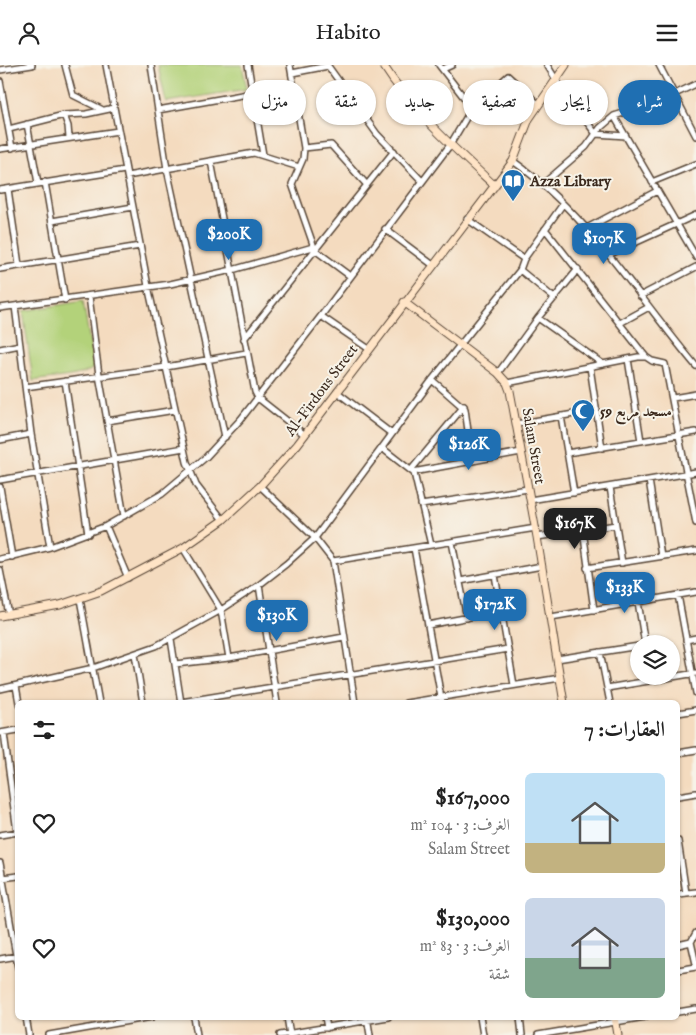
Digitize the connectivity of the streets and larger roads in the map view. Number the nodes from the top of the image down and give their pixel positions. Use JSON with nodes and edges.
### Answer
{"nodes":[{"id":1,"x":32,"y":65,"type":"edge"},
{"id":2,"x":65,"y":65,"type":"edge"},
{"id":3,"x":106,"y":65,"type":"edge"},
{"id":4,"x":151,"y":65,"type":"edge"},
{"id":5,"x":248,"y":65,"type":"edge"},
{"id":6,"x":290,"y":65,"type":"edge"},
{"id":7,"x":334,"y":65,"type":"edge"},
{"id":8,"x":383,"y":65,"type":"edge"},
{"id":9,"x":452,"y":65,"type":"edge"},
{"id":10,"x":547,"y":65,"type":"edge"},
{"id":11,"x":566,"y":65,"type":"edge"},
{"id":12,"x":659,"y":65,"type":"edge"},
{"id":13,"x":328,"y":66,"type":"junction"},
{"id":14,"x":441,"y":67,"type":"edge"},
{"id":15,"x":0,"y":70,"type":"edge"},
{"id":16,"x":292,"y":73,"type":"junction"},
{"id":17,"x":555,"y":79,"type":"junction"},
{"id":18,"x":251,"y":80,"type":"edge"},
{"id":19,"x":666,"y":80,"type":"edge"},
{"id":20,"x":0,"y":81,"type":"edge"},
{"id":21,"x":696,"y":84,"type":"edge"},
{"id":22,"x":681,"y":91,"type":"edge"},
{"id":23,"x":243,"y":95,"type":"edge"},
{"id":24,"x":463,"y":96,"type":"edge"},
{"id":25,"x":534,"y":100,"type":"edge"},
{"id":26,"x":538,"y":104,"type":"junction"},
{"id":27,"x":114,"y":108,"type":"junction"},
{"id":28,"x":3,"y":109,"type":"edge"},
{"id":29,"x":101,"y":109,"type":"junction"},
{"id":30,"x":681,"y":109,"type":"edge"},
{"id":31,"x":158,"y":110,"type":"junction"},
{"id":32,"x":64,"y":115,"type":"junction"},
{"id":33,"x":618,"y":116,"type":"edge"},
{"id":34,"x":614,"y":117,"type":"junction"},
{"id":35,"x":463,"y":123,"type":"edge"},
{"id":36,"x":27,"y":124,"type":"junction"},
{"id":37,"x":258,"y":125,"type":"edge"},
{"id":38,"x":9,"y":129,"type":"junction"},
{"id":39,"x":118,"y":131,"type":"junction"},
{"id":40,"x":596,"y":134,"type":"junction"},
{"id":41,"x":626,"y":136,"type":"junction"},
{"id":42,"x":696,"y":136,"type":"edge"},
{"id":43,"x":70,"y":139,"type":"junction"},
{"id":44,"x":31,"y":145,"type":"junction"},
{"id":45,"x":450,"y":145,"type":"junction"},
{"id":46,"x":12,"y":148,"type":"junction"},
{"id":47,"x":304,"y":148,"type":"junction"},
{"id":48,"x":0,"y":149,"type":"edge"},
{"id":49,"x":394,"y":151,"type":"junction"},
{"id":50,"x":263,"y":155,"type":"junction"},
{"id":51,"x":211,"y":161,"type":"junction"},
{"id":52,"x":513,"y":161,"type":"junction"},
{"id":53,"x":696,"y":164,"type":"edge"},
{"id":54,"x":299,"y":167,"type":"junction"},
{"id":55,"x":167,"y":169,"type":"junction"},
{"id":56,"x":126,"y":173,"type":"junction"},
{"id":57,"x":422,"y":181,"type":"junction"},
{"id":58,"x":46,"y":182,"type":"junction"},
{"id":59,"x":38,"y":183,"type":"junction"},
{"id":60,"x":652,"y":183,"type":"junction"},
{"id":61,"x":543,"y":184,"type":"junction"},
{"id":62,"x":367,"y":185,"type":"junction"},
{"id":63,"x":495,"y":186,"type":"junction"},
{"id":64,"x":8,"y":189,"type":"junction"},
{"id":65,"x":0,"y":190,"type":"edge"},
{"id":66,"x":657,"y":191,"type":"junction"},
{"id":67,"x":563,"y":204,"type":"junction"},
{"id":68,"x":133,"y":207,"type":"junction"},
{"id":69,"x":696,"y":215,"type":"edge"},
{"id":70,"x":467,"y":219,"type":"junction"},
{"id":71,"x":52,"y":221,"type":"junction"},
{"id":72,"x":677,"y":223,"type":"junction"},
{"id":73,"x":385,"y":229,"type":"junction"},
{"id":74,"x":545,"y":229,"type":"junction"},
{"id":75,"x":585,"y":229,"type":"junction"},
{"id":76,"x":140,"y":246,"type":"junction"},
{"id":77,"x":314,"y":249,"type":"junction"},
{"id":78,"x":608,"y":255,"type":"junction"},
{"id":79,"x":696,"y":257,"type":"edge"},
{"id":80,"x":58,"y":259,"type":"junction"},
{"id":81,"x":524,"y":259,"type":"junction"},
{"id":82,"x":19,"y":265,"type":"junction"},
{"id":83,"x":433,"y":265,"type":"junction"},
{"id":84,"x":696,"y":267,"type":"edge"},
{"id":85,"x":0,"y":269,"type":"edge"},
{"id":86,"x":578,"y":269,"type":"junction"},
{"id":87,"x":232,"y":270,"type":"junction"},
{"id":88,"x":520,"y":270,"type":"junction"},
{"id":89,"x":350,"y":276,"type":"junction"},
{"id":90,"x":190,"y":278,"type":"junction"},
{"id":91,"x":148,"y":286,"type":"junction"},
{"id":92,"x":89,"y":296,"type":"junction"},
{"id":93,"x":640,"y":296,"type":"junction"},
{"id":94,"x":554,"y":298,"type":"junction"},
{"id":95,"x":65,"y":299,"type":"junction"},
{"id":96,"x":404,"y":302,"type":"junction"},
{"id":97,"x":15,"y":307,"type":"junction"},
{"id":98,"x":649,"y":307,"type":"junction"},
{"id":99,"x":0,"y":309,"type":"edge"},
{"id":100,"x":321,"y":316,"type":"junction"},
{"id":101,"x":538,"y":319,"type":"junction"},
{"id":102,"x":620,"y":323,"type":"junction"},
{"id":103,"x":244,"y":339,"type":"junction"},
{"id":104,"x":20,"y":345,"type":"junction"},
{"id":105,"x":460,"y":345,"type":"junction"},
{"id":106,"x":0,"y":349,"type":"edge"},
{"id":107,"x":369,"y":349,"type":"junction"},
{"id":108,"x":246,"y":353,"type":"junction"},
{"id":109,"x":646,"y":357,"type":"junction"},
{"id":110,"x":628,"y":359,"type":"junction"},
{"id":111,"x":207,"y":360,"type":"junction"},
{"id":112,"x":603,"y":364,"type":"junction"},
{"id":113,"x":696,"y":366,"type":"edge"},
{"id":114,"x":166,"y":367,"type":"junction"},
{"id":115,"x":590,"y":367,"type":"junction"},
{"id":116,"x":498,"y":373,"type":"junction"},
{"id":117,"x":100,"y":375,"type":"junction"},
{"id":118,"x":432,"y":380,"type":"junction"},
{"id":119,"x":64,"y":381,"type":"junction"},
{"id":120,"x":507,"y":383,"type":"junction"},
{"id":121,"x":25,"y":387,"type":"junction"},
{"id":122,"x":337,"y":393,"type":"junction"},
{"id":123,"x":696,"y":394,"type":"edge"},
{"id":124,"x":258,"y":398,"type":"junction"},
{"id":125,"x":673,"y":398,"type":"junction"},
{"id":126,"x":464,"y":406,"type":"junction"},
{"id":127,"x":175,"y":410,"type":"junction"},
{"id":128,"x":597,"y":410,"type":"junction"},
{"id":129,"x":562,"y":416,"type":"junction"},
{"id":130,"x":107,"y":421,"type":"junction"},
{"id":131,"x":516,"y":424,"type":"junction"},
{"id":132,"x":696,"y":432,"type":"edge"},
{"id":133,"x":31,"y":434,"type":"junction"},
{"id":134,"x":392,"y":434,"type":"junction"},
{"id":135,"x":305,"y":435,"type":"junction"},
{"id":136,"x":679,"y":435,"type":"junction"},
{"id":137,"x":225,"y":437,"type":"junction"},
{"id":138,"x":0,"y":440,"type":"edge"},
{"id":139,"x":641,"y":441,"type":"junction"},
{"id":140,"x":184,"y":448,"type":"junction"},
{"id":141,"x":382,"y":448,"type":"junction"},
{"id":142,"x":602,"y":448,"type":"junction"},
{"id":143,"x":521,"y":452,"type":"junction"},
{"id":144,"x":567,"y":453,"type":"junction"},
{"id":145,"x":114,"y":460,"type":"junction"},
{"id":146,"x":472,"y":460,"type":"junction"},
{"id":147,"x":78,"y":466,"type":"junction"},
{"id":148,"x":412,"y":471,"type":"junction"},
{"id":149,"x":190,"y":472,"type":"junction"},
{"id":150,"x":696,"y":472,"type":"edge"},
{"id":151,"x":37,"y":473,"type":"junction"},
{"id":152,"x":687,"y":474,"type":"junction"},
{"id":153,"x":0,"y":480,"type":"edge"},
{"id":154,"x":649,"y":480,"type":"junction"},
{"id":155,"x":0,"y":487,"type":"edge"},
{"id":156,"x":260,"y":487,"type":"junction"},
{"id":157,"x":610,"y":487,"type":"junction"},
{"id":158,"x":528,"y":489,"type":"junction"},
{"id":159,"x":574,"y":493,"type":"junction"},
{"id":160,"x":530,"y":500,"type":"junction"},
{"id":161,"x":421,"y":505,"type":"junction"},
{"id":162,"x":695,"y":513,"type":"edge"},
{"id":163,"x":124,"y":516,"type":"junction"},
{"id":164,"x":3,"y":518,"type":"edge"},
{"id":165,"x":223,"y":520,"type":"junction"},
{"id":166,"x":696,"y":523,"type":"edge"},
{"id":167,"x":616,"y":525,"type":"junction"},
{"id":168,"x":106,"y":526,"type":"junction"},
{"id":169,"x":536,"y":529,"type":"junction"},
{"id":170,"x":583,"y":530,"type":"junction"},
{"id":171,"x":88,"y":533,"type":"junction"},
{"id":172,"x":537,"y":537,"type":"junction"},
{"id":173,"x":315,"y":538,"type":"junction"},
{"id":174,"x":452,"y":542,"type":"junction"},
{"id":175,"x":431,"y":545,"type":"junction"},
{"id":176,"x":50,"y":547,"type":"junction"},
{"id":177,"x":414,"y":547,"type":"junction"},
{"id":178,"x":183,"y":548,"type":"junction"},
{"id":179,"x":696,"y":551,"type":"edge"},
{"id":180,"x":661,"y":556,"type":"junction"},
{"id":181,"x":12,"y":557,"type":"junction"},
{"id":182,"x":0,"y":559,"type":"edge"},
{"id":183,"x":333,"y":561,"type":"junction"},
{"id":184,"x":622,"y":563,"type":"junction"},
{"id":185,"x":542,"y":566,"type":"junction"},
{"id":186,"x":587,"y":568,"type":"junction"},
{"id":187,"x":0,"y":570,"type":"edge"},
{"id":188,"x":495,"y":575,"type":"junction"},
{"id":189,"x":128,"y":578,"type":"junction"},
{"id":190,"x":460,"y":581,"type":"junction"},
{"id":191,"x":259,"y":585,"type":"junction"},
{"id":192,"x":696,"y":592,"type":"edge"},
{"id":193,"x":678,"y":595,"type":"junction"},
{"id":194,"x":80,"y":599,"type":"junction"},
{"id":195,"x":638,"y":602,"type":"junction"},
{"id":196,"x":221,"y":610,"type":"junction"},
{"id":197,"x":594,"y":610,"type":"junction"},
{"id":198,"x":501,"y":611,"type":"junction"},
{"id":199,"x":9,"y":615,"type":"junction"},
{"id":200,"x":0,"y":616,"type":"edge"},
{"id":201,"x":551,"y":617,"type":"junction"},
{"id":202,"x":467,"y":618,"type":"junction"},
{"id":203,"x":428,"y":625,"type":"junction"},
{"id":204,"x":644,"y":635,"type":"edge"},
{"id":205,"x":344,"y":637,"type":"junction"},
{"id":206,"x":696,"y":638,"type":"edge"},
{"id":207,"x":171,"y":639,"type":"junction"},
{"id":208,"x":686,"y":640,"type":"junction"},
{"id":209,"x":630,"y":647,"type":"edge"},
{"id":210,"x":508,"y":649,"type":"junction"},
{"id":211,"x":268,"y":651,"type":"junction"},
{"id":212,"x":600,"y":652,"type":"junction"},
{"id":213,"x":135,"y":654,"type":"junction"},
{"id":214,"x":229,"y":658,"type":"junction"},
{"id":215,"x":557,"y":659,"type":"junction"},
{"id":216,"x":434,"y":661,"type":"junction"},
{"id":217,"x":175,"y":664,"type":"junction"},
{"id":218,"x":93,"y":668,"type":"junction"},
{"id":219,"x":694,"y":673,"type":"edge"},
{"id":220,"x":350,"y":674,"type":"junction"},
{"id":221,"x":680,"y":675,"type":"edge"},
{"id":222,"x":560,"y":677,"type":"junction"},
{"id":223,"x":630,"y":682,"type":"edge"},
{"id":224,"x":514,"y":685,"type":"junction"},
{"id":225,"x":16,"y":686,"type":"junction"},
{"id":226,"x":274,"y":687,"type":"junction"},
{"id":227,"x":607,"y":687,"type":"junction"},
{"id":228,"x":0,"y":689,"type":"edge"},
{"id":229,"x":696,"y":693,"type":"edge"},
{"id":230,"x":18,"y":700,"type":"edge"},
{"id":231,"x":98,"y":700,"type":"edge"},
{"id":232,"x":143,"y":700,"type":"edge"},
{"id":233,"x":181,"y":700,"type":"edge"},
{"id":234,"x":193,"y":700,"type":"edge"},
{"id":235,"x":276,"y":700,"type":"edge"},
{"id":236,"x":354,"y":700,"type":"edge"},
{"id":237,"x":441,"y":700,"type":"edge"},
{"id":238,"x":564,"y":700,"type":"edge"},
{"id":239,"x":609,"y":700,"type":"edge"},
{"id":240,"x":696,"y":710,"type":"edge"},
{"id":241,"x":680,"y":713,"type":"edge"},
{"id":242,"x":15,"y":731,"type":"edge"},
{"id":243,"x":2,"y":733,"type":"edge"},
{"id":244,"x":696,"y":750,"type":"edge"},
{"id":245,"x":680,"y":753,"type":"edge"},
{"id":246,"x":696,"y":793,"type":"edge"},
{"id":247,"x":680,"y":796,"type":"edge"},
{"id":248,"x":15,"y":819,"type":"edge"},
{"id":249,"x":15,"y":832,"type":"edge"},
{"id":250,"x":0,"y":835,"type":"edge"},
{"id":251,"x":0,"y":863,"type":"edge"},
{"id":252,"x":680,"y":863,"type":"edge"},
{"id":253,"x":15,"y":876,"type":"edge"},
{"id":254,"x":2,"y":878,"type":"junction"},
{"id":255,"x":696,"y":892,"type":"edge"},
{"id":256,"x":686,"y":893,"type":"junction"},
{"id":257,"x":680,"y":894,"type":"edge"},
{"id":258,"x":696,"y":933,"type":"edge"},
{"id":259,"x":691,"y":942,"type":"junction"},
{"id":260,"x":680,"y":945,"type":"edge"},
{"id":261,"x":15,"y":950,"type":"edge"},
{"id":262,"x":15,"y":956,"type":"edge"},
{"id":263,"x":0,"y":959,"type":"edge"},
{"id":264,"x":696,"y":965,"type":"edge"},
{"id":265,"x":680,"y":969,"type":"edge"},
{"id":266,"x":696,"y":1009,"type":"edge"},
{"id":267,"x":680,"y":1012,"type":"edge"},
{"id":268,"x":26,"y":1020,"type":"edge"},
{"id":269,"x":109,"y":1020,"type":"edge"},
{"id":270,"x":136,"y":1020,"type":"edge"},
{"id":271,"x":194,"y":1020,"type":"edge"},
{"id":272,"x":288,"y":1020,"type":"edge"},
{"id":273,"x":326,"y":1020,"type":"edge"},
{"id":274,"x":363,"y":1020,"type":"edge"},
{"id":275,"x":367,"y":1020,"type":"edge"},
{"id":276,"x":480,"y":1020,"type":"edge"},
{"id":277,"x":520,"y":1020,"type":"edge"},
{"id":278,"x":616,"y":1020,"type":"edge"},
{"id":279,"x":110,"y":1025,"type":"junction"},
{"id":280,"x":327,"y":1028,"type":"junction"},
{"id":281,"x":81,"y":1033,"type":"edge"},
{"id":282,"x":290,"y":1034,"type":"edge"},
{"id":283,"x":29,"y":1035,"type":"edge"},
{"id":284,"x":49,"y":1035,"type":"edge"},
{"id":285,"x":197,"y":1035,"type":"edge"},
{"id":286,"x":280,"y":1035,"type":"edge"},
{"id":287,"x":370,"y":1035,"type":"edge"},
{"id":288,"x":483,"y":1035,"type":"edge"},
{"id":289,"x":522,"y":1035,"type":"edge"},
{"id":290,"x":538,"y":1035,"type":"edge"},
{"id":291,"x":618,"y":1035,"type":"edge"}],
"edges":[{"from":1,"to":15,"type":"street"},
{"from":2,"to":29,"type":"street"},
{"from":3,"to":27,"type":"street"},
{"from":4,"to":31,"type":"street"},
{"from":5,"to":18,"type":"street"},
{"from":6,"to":16,"type":"street"},
{"from":7,"to":13,"type":"street"},
{"from":8,"to":45,"type":"street"},
{"from":9,"to":14,"type":"street"},
{"from":10,"to":17,"type":"street"},
{"from":11,"to":17,"type":"street","name":"Al-Firdous Street"},
{"from":12,"to":19,"type":"street"},
{"from":13,"to":16,"type":"street"},
{"from":13,"to":49,"type":"street"},
{"from":14,"to":24,"type":"street"},
{"from":16,"to":47,"type":"street"},
{"from":17,"to":26,"type":"street","name":"Al-Firdous Street"},
{"from":17,"to":40,"type":"street"},
{"from":20,"to":28,"type":"street"},
{"from":21,"to":22,"type":"street"},
{"from":23,"to":31,"type":"street"},
{"from":25,"to":26,"type":"street"},
{"from":26,"to":52,"type":"street","name":"Al-Firdous Street"},
{"from":27,"to":29,"type":"street"},
{"from":27,"to":39,"type":"street"},
{"from":28,"to":38,"type":"street"},
{"from":29,"to":32,"type":"street"},
{"from":30,"to":42,"type":"street"},
{"from":31,"to":55,"type":"street"},
{"from":32,"to":36,"type":"street"},
{"from":32,"to":43,"type":"street"},
{"from":33,"to":34,"type":"street"},
{"from":34,"to":40,"type":"street"},
{"from":34,"to":41,"type":"street"},
{"from":35,"to":45,"type":"street"},
{"from":36,"to":38,"type":"street"},
{"from":36,"to":44,"type":"street"},
{"from":37,"to":50,"type":"street"},
{"from":38,"to":46,"type":"street"},
{"from":39,"to":43,"type":"street"},
{"from":39,"to":56,"type":"street"},
{"from":40,"to":41,"type":"street"},
{"from":40,"to":61,"type":"street"},
{"from":41,"to":60,"type":"street"},
{"from":43,"to":44,"type":"street"},
{"from":44,"to":46,"type":"street"},
{"from":44,"to":59,"type":"street"},
{"from":45,"to":57,"type":"street"},
{"from":45,"to":63,"type":"street"},
{"from":46,"to":48,"type":"street"},
{"from":47,"to":54,"type":"street"},
{"from":47,"to":62,"type":"street"},
{"from":49,"to":57,"type":"street"},
{"from":49,"to":62,"type":"street"},
{"from":50,"to":51,"type":"street"},
{"from":50,"to":54,"type":"street"},
{"from":51,"to":55,"type":"street"},
{"from":51,"to":87,"type":"street"},
{"from":52,"to":61,"type":"street"},
{"from":52,"to":63,"type":"street","name":"Al-Firdous Street"},
{"from":53,"to":60,"type":"street"},
{"from":54,"to":77,"type":"street"},
{"from":55,"to":56,"type":"street"},
{"from":55,"to":90,"type":"street"},
{"from":56,"to":58,"type":"street"},
{"from":56,"to":68,"type":"street"},
{"from":57,"to":73,"type":"street"},
{"from":58,"to":59,"type":"street"},
{"from":58,"to":71,"type":"street"},
{"from":59,"to":64,"type":"street"},
{"from":60,"to":66,"type":"street"},
{"from":61,"to":67,"type":"street"},
{"from":62,"to":77,"type":"street"},
{"from":63,"to":70,"type":"street","name":"Al-Firdous Street"},
{"from":64,"to":65,"type":"street"},
{"from":64,"to":82,"type":"street"},
{"from":66,"to":72,"type":"street"},
{"from":66,"to":75,"type":"street"},
{"from":67,"to":74,"type":"street"},
{"from":67,"to":75,"type":"street"},
{"from":68,"to":71,"type":"street"},
{"from":68,"to":76,"type":"street"},
{"from":69,"to":72,"type":"street"},
{"from":70,"to":81,"type":"street"},
{"from":70,"to":83,"type":"street","name":"Al-Firdous Street"},
{"from":71,"to":80,"type":"street"},
{"from":72,"to":78,"type":"street"},
{"from":72,"to":79,"type":"street"},
{"from":73,"to":83,"type":"street"},
{"from":73,"to":89,"type":"street"},
{"from":74,"to":81,"type":"street"},
{"from":74,"to":86,"type":"street"},
{"from":75,"to":78,"type":"street"},
{"from":76,"to":80,"type":"street"},
{"from":76,"to":91,"type":"street"},
{"from":77,"to":87,"type":"street"},
{"from":77,"to":89,"type":"street"},
{"from":77,"to":103,"type":"street"},
{"from":78,"to":93,"type":"street"},
{"from":80,"to":82,"type":"street"},
{"from":80,"to":95,"type":"street"},
{"from":81,"to":88,"type":"street"},
{"from":82,"to":85,"type":"street"},
{"from":83,"to":96,"type":"street","name":"Al-Firdous Street"},
{"from":84,"to":93,"type":"street"},
{"from":86,"to":94,"type":"street"},
{"from":86,"to":102,"type":"street"},
{"from":87,"to":90,"type":"street"},
{"from":87,"to":103,"type":"street"},
{"from":88,"to":94,"type":"street"},
{"from":88,"to":105,"type":"street"},
{"from":89,"to":100,"type":"street"},
{"from":90,"to":91,"type":"street"},
{"from":90,"to":111,"type":"street"},
{"from":91,"to":92,"type":"street"},
{"from":91,"to":114,"type":"street"},
{"from":92,"to":95,"type":"street"},
{"from":92,"to":117,"type":"street"},
{"from":93,"to":98,"type":"street"},
{"from":94,"to":101,"type":"street"},
{"from":95,"to":97,"type":"street"},
{"from":96,"to":105,"type":"street","name":"Salam Street"},
{"from":96,"to":107,"type":"street","name":"Al-Firdous Street"},
{"from":97,"to":99,"type":"street"},
{"from":97,"to":104,"type":"street"},
{"from":98,"to":102,"type":"street"},
{"from":98,"to":113,"type":"street"},
{"from":100,"to":107,"type":"street"},
{"from":100,"to":124,"type":"street"},
{"from":101,"to":112,"type":"street"},
{"from":101,"to":116,"type":"street"},
{"from":102,"to":109,"type":"street"},
{"from":103,"to":108,"type":"street"},
{"from":104,"to":106,"type":"street"},
{"from":104,"to":121,"type":"street"},
{"from":105,"to":116,"type":"street","name":"Salam Street"},
{"from":105,"to":118,"type":"street"},
{"from":107,"to":122,"type":"street","name":"Al-Firdous Street"},
{"from":108,"to":111,"type":"street"},
{"from":108,"to":124,"type":"street"},
{"from":109,"to":110,"type":"street"},
{"from":109,"to":125,"type":"street"},
{"from":110,"to":112,"type":"street"},
{"from":110,"to":139,"type":"street"},
{"from":111,"to":114,"type":"street"},
{"from":111,"to":137,"type":"street"},
{"from":112,"to":115,"type":"street"},
{"from":114,"to":117,"type":"street"},
{"from":114,"to":127,"type":"street"},
{"from":115,"to":120,"type":"street"},
{"from":115,"to":128,"type":"street"},
{"from":116,"to":120,"type":"street","name":"Salam Street"},
{"from":117,"to":119,"type":"street"},
{"from":117,"to":130,"type":"street"},
{"from":118,"to":126,"type":"street"},
{"from":118,"to":134,"type":"street"},
{"from":119,"to":121,"type":"street"},
{"from":119,"to":147,"type":"street"},
{"from":120,"to":131,"type":"street","name":"Salam Street"},
{"from":121,"to":133,"type":"street"},
{"from":122,"to":134,"type":"street"},
{"from":122,"to":135,"type":"street","name":"Al-Firdous Street"},
{"from":123,"to":125,"type":"street"},
{"from":124,"to":135,"type":"street"},
{"from":124,"to":137,"type":"street"},
{"from":125,"to":136,"type":"street"},
{"from":126,"to":146,"type":"street"},
{"from":126,"to":148,"type":"street"},
{"from":127,"to":130,"type":"street"},
{"from":127,"to":140,"type":"street"},
{"from":128,"to":129,"type":"street"},
{"from":128,"to":142,"type":"street"},
{"from":129,"to":131,"type":"street"},
{"from":129,"to":144,"type":"street"},
{"from":130,"to":145,"type":"street"},
{"from":131,"to":143,"type":"street","name":"Salam Street"},
{"from":132,"to":136,"type":"street"},
{"from":133,"to":138,"type":"street"},
{"from":133,"to":151,"type":"street"},
{"from":134,"to":141,"type":"street"},
{"from":135,"to":156,"type":"street","name":"Al-Firdous Street"},
{"from":136,"to":139,"type":"street"},
{"from":136,"to":152,"type":"street"},
{"from":137,"to":149,"type":"street"},
{"from":139,"to":142,"type":"street"},
{"from":140,"to":145,"type":"street"},
{"from":140,"to":149,"type":"street"},
{"from":141,"to":148,"type":"street"},
{"from":141,"to":173,"type":"street"},
{"from":142,"to":144,"type":"street"},
{"from":143,"to":146,"type":"street"},
{"from":143,"to":158,"type":"street","name":"Salam Street"},
{"from":144,"to":159,"type":"street"},
{"from":145,"to":147,"type":"street"},
{"from":145,"to":163,"type":"street"},
{"from":146,"to":148,"type":"street"},
{"from":147,"to":151,"type":"street"},
{"from":147,"to":171,"type":"street"},
{"from":148,"to":161,"type":"street"},
{"from":149,"to":163,"type":"street"},
{"from":149,"to":165,"type":"street"},
{"from":150,"to":152,"type":"street"},
{"from":151,"to":153,"type":"street"},
{"from":151,"to":176,"type":"street"},
{"from":152,"to":154,"type":"street"},
{"from":152,"to":162,"type":"street"},
{"from":154,"to":157,"type":"street"},
{"from":154,"to":180,"type":"street"},
{"from":155,"to":164,"type":"street"},
{"from":156,"to":165,"type":"street","name":"Al-Firdous Street"},
{"from":156,"to":173,"type":"street"},
{"from":157,"to":159,"type":"street"},
{"from":157,"to":167,"type":"street"},
{"from":158,"to":160,"type":"street","name":"Salam Street"},
{"from":158,"to":161,"type":"street"},
{"from":159,"to":160,"type":"street"},
{"from":160,"to":169,"type":"street","name":"Salam Street"},
{"from":161,"to":175,"type":"street"},
{"from":162,"to":166,"type":"street"},
{"from":163,"to":168,"type":"street"},
{"from":164,"to":181,"type":"street"},
{"from":165,"to":178,"type":"street","name":"Al-Firdous Street"},
{"from":167,"to":170,"type":"street"},
{"from":167,"to":184,"type":"street"},
{"from":168,"to":171,"type":"street"},
{"from":168,"to":189,"type":"street"},
{"from":169,"to":172,"type":"street","name":"Salam Street"},
{"from":169,"to":174,"type":"street"},
{"from":170,"to":172,"type":"street"},
{"from":170,"to":186,"type":"street"},
{"from":171,"to":176,"type":"street"},
{"from":172,"to":185,"type":"street","name":"Salam Street"},
{"from":173,"to":183,"type":"street"},
{"from":173,"to":191,"type":"street"},
{"from":174,"to":175,"type":"street"},
{"from":174,"to":190,"type":"street"},
{"from":175,"to":177,"type":"street"},
{"from":176,"to":181,"type":"street"},
{"from":177,"to":183,"type":"street"},
{"from":177,"to":203,"type":"street"},
{"from":178,"to":189,"type":"street","name":"Al-Firdous Street"},
{"from":178,"to":196,"type":"street"},
{"from":179,"to":180,"type":"street"},
{"from":180,"to":184,"type":"street"},
{"from":181,"to":182,"type":"street"},
{"from":183,"to":205,"type":"street"},
{"from":184,"to":186,"type":"street"},
{"from":185,"to":188,"type":"street"},
{"from":185,"to":201,"type":"street","name":"Salam Street"},
{"from":186,"to":197,"type":"street"},
{"from":187,"to":199,"type":"street"},
{"from":188,"to":190,"type":"street"},
{"from":188,"to":198,"type":"street"},
{"from":189,"to":194,"type":"street","name":"Al-Firdous Street"},
{"from":190,"to":202,"type":"street"},
{"from":191,"to":196,"type":"street"},
{"from":191,"to":211,"type":"street"},
{"from":192,"to":193,"type":"street"},
{"from":193,"to":195,"type":"street"},
{"from":193,"to":208,"type":"street"},
{"from":194,"to":199,"type":"street","name":"Al-Firdous Street"},
{"from":194,"to":218,"type":"street"},
{"from":195,"to":197,"type":"street"},
{"from":195,"to":204,"type":"street"},
{"from":196,"to":207,"type":"street"},
{"from":196,"to":214,"type":"street"},
{"from":197,"to":201,"type":"street"},
{"from":198,"to":202,"type":"street"},
{"from":198,"to":210,"type":"street"},
{"from":199,"to":200,"type":"street","name":"Al-Firdous Street"},
{"from":201,"to":215,"type":"street","name":"Salam Street"},
{"from":202,"to":203,"type":"street"},
{"from":203,"to":216,"type":"street"},
{"from":205,"to":211,"type":"street"},
{"from":205,"to":220,"type":"street"},
{"from":206,"to":208,"type":"street"},
{"from":207,"to":213,"type":"street"},
{"from":207,"to":217,"type":"street"},
{"from":208,"to":219,"type":"street"},
{"from":209,"to":212,"type":"street"},
{"from":210,"to":216,"type":"street"},
{"from":210,"to":224,"type":"street"},
{"from":211,"to":214,"type":"street"},
{"from":211,"to":226,"type":"street"},
{"from":212,"to":215,"type":"street"},
{"from":212,"to":227,"type":"street"},
{"from":213,"to":218,"type":"street"},
{"from":213,"to":232,"type":"street"},
{"from":214,"to":217,"type":"street"},
{"from":215,"to":222,"type":"street","name":"Salam Street"},
{"from":216,"to":220,"type":"street"},
{"from":216,"to":237,"type":"street"},
{"from":217,"to":233,"type":"street"},
{"from":218,"to":225,"type":"street"},
{"from":218,"to":231,"type":"street"},
{"from":219,"to":221,"type":"street"},
{"from":219,"to":229,"type":"street"},
{"from":220,"to":226,"type":"street"},
{"from":220,"to":236,"type":"street"},
{"from":222,"to":224,"type":"street"},
{"from":222,"to":238,"type":"street","name":"Salam Street"},
{"from":223,"to":227,"type":"street"},
{"from":224,"to":237,"type":"street"},
{"from":225,"to":228,"type":"street"},
{"from":225,"to":230,"type":"street"},
{"from":226,"to":234,"type":"street"},
{"from":226,"to":235,"type":"street"},
{"from":227,"to":239,"type":"street"},
{"from":240,"to":241,"type":"street"},
{"from":242,"to":243,"type":"street"},
{"from":243,"to":248,"type":"street"},
{"from":244,"to":245,"type":"street"},
{"from":246,"to":247,"type":"street"},
{"from":249,"to":250,"type":"street"},
{"from":251,"to":254,"type":"street"},
{"from":252,"to":256,"type":"street"},
{"from":253,"to":254,"type":"street"},
{"from":254,"to":261,"type":"street"},
{"from":255,"to":256,"type":"street"},
{"from":256,"to":257,"type":"street"},
{"from":258,"to":259,"type":"street"},
{"from":259,"to":260,"type":"street"},
{"from":259,"to":264,"type":"street"},
{"from":262,"to":263,"type":"street"},
{"from":264,"to":265,"type":"street"},
{"from":266,"to":267,"type":"street"},
{"from":268,"to":283,"type":"street"},
{"from":269,"to":279,"type":"street"},
{"from":270,"to":279,"type":"street"},
{"from":271,"to":285,"type":"street"},
{"from":272,"to":282,"type":"street"},
{"from":273,"to":280,"type":"street"},
{"from":274,"to":280,"type":"street"},
{"from":275,"to":287,"type":"street"},
{"from":276,"to":288,"type":"street"},
{"from":277,"to":289,"type":"street"},
{"from":278,"to":290,"type":"street"},
{"from":278,"to":291,"type":"street"},
{"from":279,"to":281,"type":"street"},
{"from":280,"to":282,"type":"street"},
{"from":281,"to":284,"type":"street"},
{"from":282,"to":286,"type":"street"}]}
